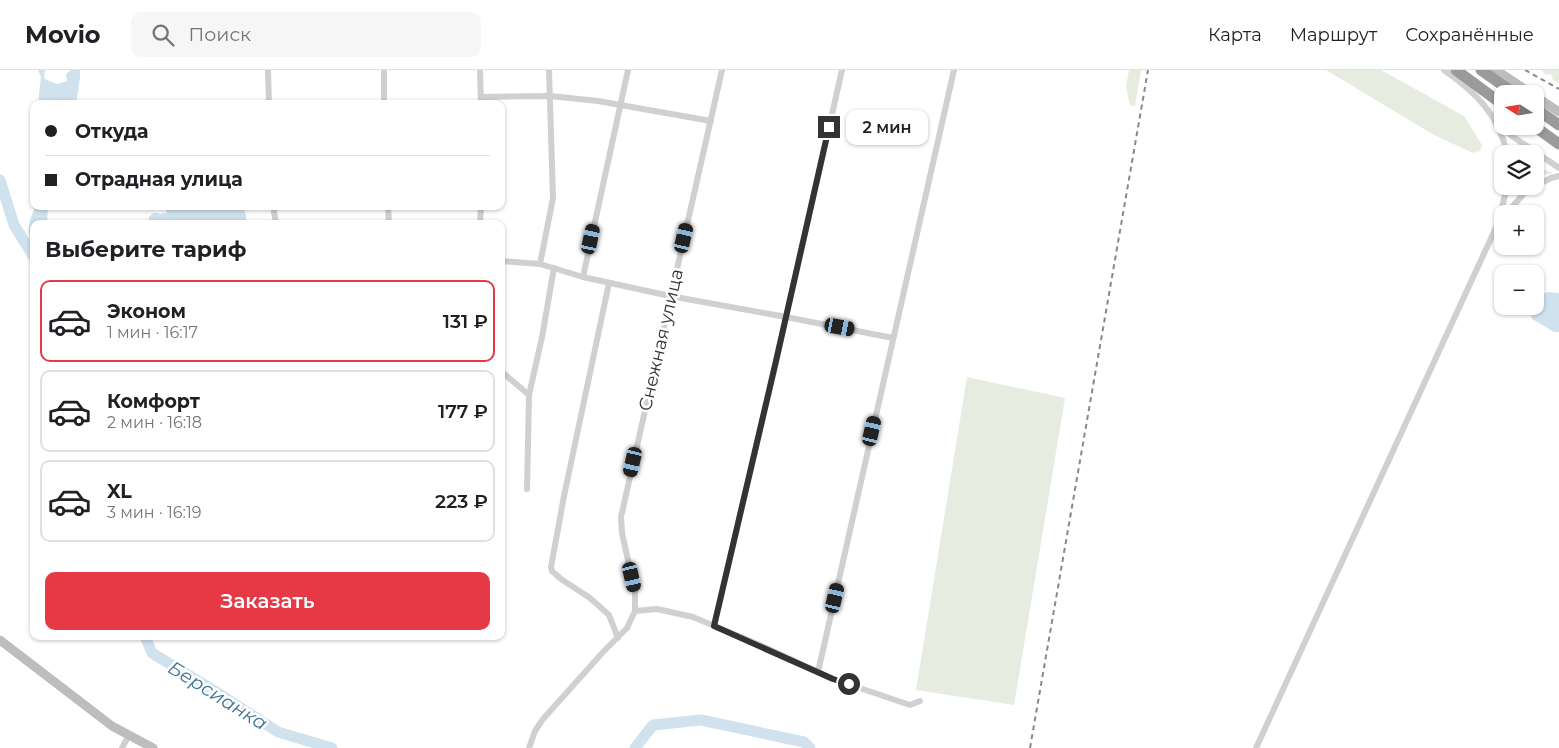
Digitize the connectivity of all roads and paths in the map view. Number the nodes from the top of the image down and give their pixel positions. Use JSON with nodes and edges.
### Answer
{"nodes":[{"id":1,"x":268,"y":70,"type":"edge"},
{"id":2,"x":384,"y":70,"type":"edge"},
{"id":3,"x":480,"y":70,"type":"edge"},
{"id":4,"x":549,"y":70,"type":"edge"},
{"id":5,"x":628,"y":70,"type":"edge"},
{"id":6,"x":722,"y":70,"type":"edge"},
{"id":7,"x":842,"y":70,"type":"edge"},
{"id":8,"x":954,"y":70,"type":"edge"},
{"id":9,"x":1444,"y":70,"type":"edge"},
{"id":10,"x":1456,"y":70,"type":"edge"},
{"id":11,"x":1482,"y":70,"type":"edge"},
{"id":12,"x":1496,"y":70,"type":"edge"},
{"id":13,"x":1503,"y":85,"type":"edge"},
{"id":14,"x":1519,"y":85,"type":"edge"},
{"id":15,"x":550,"y":96,"type":"junction"},
{"id":16,"x":1494,"y":98,"type":"edge"},
{"id":17,"x":269,"y":100,"type":"edge"},
{"id":18,"x":384,"y":100,"type":"edge"},
{"id":19,"x":481,"y":100,"type":"edge"},
{"id":20,"x":495,"y":100,"type":"edge"},
{"id":21,"x":1544,"y":102,"type":"edge"},
{"id":22,"x":620,"y":106,"type":"junction"},
{"id":23,"x":1559,"y":112,"type":"edge"},
{"id":24,"x":1544,"y":114,"type":"edge"},
{"id":25,"x":1494,"y":120,"type":"edge"},
{"id":26,"x":711,"y":121,"type":"junction"},
{"id":27,"x":1559,"y":125,"type":"edge"},
{"id":28,"x":1544,"y":133,"type":"edge"},
{"id":29,"x":1511,"y":135,"type":"edge"},
{"id":30,"x":1559,"y":144,"type":"edge"},
{"id":31,"x":1559,"y":168,"type":"edge"},
{"id":32,"x":1559,"y":176,"type":"edge"},
{"id":33,"x":1544,"y":182,"type":"edge"},
{"id":34,"x":1523,"y":195,"type":"edge"},
{"id":35,"x":1514,"y":205,"type":"edge"},
{"id":36,"x":1494,"y":234,"type":"edge"},
{"id":37,"x":505,"y":261,"type":"edge"},
{"id":38,"x":540,"y":264,"type":"junction"},
{"id":39,"x":554,"y":268,"type":"junction"},
{"id":40,"x":583,"y":277,"type":"junction"},
{"id":41,"x":609,"y":283,"type":"junction"},
{"id":42,"x":670,"y":296,"type":"junction"},
{"id":43,"x":786,"y":316,"type":"junction"},
{"id":44,"x":894,"y":338,"type":"junction"},
{"id":45,"x":505,"y":375,"type":"edge"},
{"id":46,"x":528,"y":395,"type":"junction"},
{"id":47,"x":527,"y":489,"type":"dead end"},
{"id":48,"x":635,"y":610,"type":"junction"},
{"id":49,"x":714,"y":626,"type":"junction"},
{"id":50,"x":618,"y":638,"type":"junction"},
{"id":51,"x":0,"y":640,"type":"edge"},
{"id":52,"x":818,"y":672,"type":"junction"},
{"id":53,"x":920,"y":701,"type":"dead end"},
{"id":54,"x":129,"y":736,"type":"junction"},
{"id":55,"x":122,"y":748,"type":"edge"},
{"id":56,"x":153,"y":748,"type":"edge"},
{"id":57,"x":529,"y":748,"type":"edge"},
{"id":58,"x":1256,"y":748,"type":"edge"}],
"edges":[{"from":1,"to":17,"type":"street"},
{"from":2,"to":18,"type":"street"},
{"from":3,"to":19,"type":"street"},
{"from":4,"to":15,"type":"street"},
{"from":5,"to":22,"type":"street"},
{"from":6,"to":26,"type":"street","name":"Снежная улица"},
{"from":7,"to":43,"type":"street"},
{"from":8,"to":44,"type":"street"},
{"from":9,"to":25,"type":"street"},
{"from":10,"to":16,"type":"highway"},
{"from":11,"to":13,"type":"highway"},
{"from":12,"to":14,"type":"street"},
{"from":15,"to":20,"type":"street"},
{"from":15,"to":22,"type":"street"},
{"from":15,"to":38,"type":"street"},
{"from":21,"to":23,"type":"street"},
{"from":22,"to":26,"type":"street"},
{"from":22,"to":40,"type":"street"},
{"from":24,"to":27,"type":"highway"},
{"from":26,"to":42,"type":"street","name":"Снежная улица"},
{"from":28,"to":30,"type":"highway"},
{"from":29,"to":31,"type":"street"},
{"from":32,"to":33,"type":"street"},
{"from":34,"to":35,"type":"street"},
{"from":36,"to":58,"type":"street"},
{"from":37,"to":38,"type":"street"},
{"from":38,"to":39,"type":"street"},
{"from":39,"to":40,"type":"street"},
{"from":39,"to":46,"type":"street"},
{"from":40,"to":41,"type":"street"},
{"from":41,"to":42,"type":"street"},
{"from":41,"to":50,"type":"street"},
{"from":42,"to":43,"type":"street"},
{"from":42,"to":48,"type":"street","name":"Снежная улица"},
{"from":43,"to":44,"type":"street"},
{"from":43,"to":49,"type":"street"},
{"from":44,"to":52,"type":"street"},
{"from":45,"to":46,"type":"street"},
{"from":46,"to":47,"type":"street"},
{"from":48,"to":49,"type":"street"},
{"from":48,"to":50,"type":"street"},
{"from":49,"to":52,"type":"street"},
{"from":50,"to":57,"type":"street"},
{"from":51,"to":54,"type":"street"},
{"from":52,"to":53,"type":"street"},
{"from":54,"to":55,"type":"street"},
{"from":54,"to":56,"type":"street"}]}
